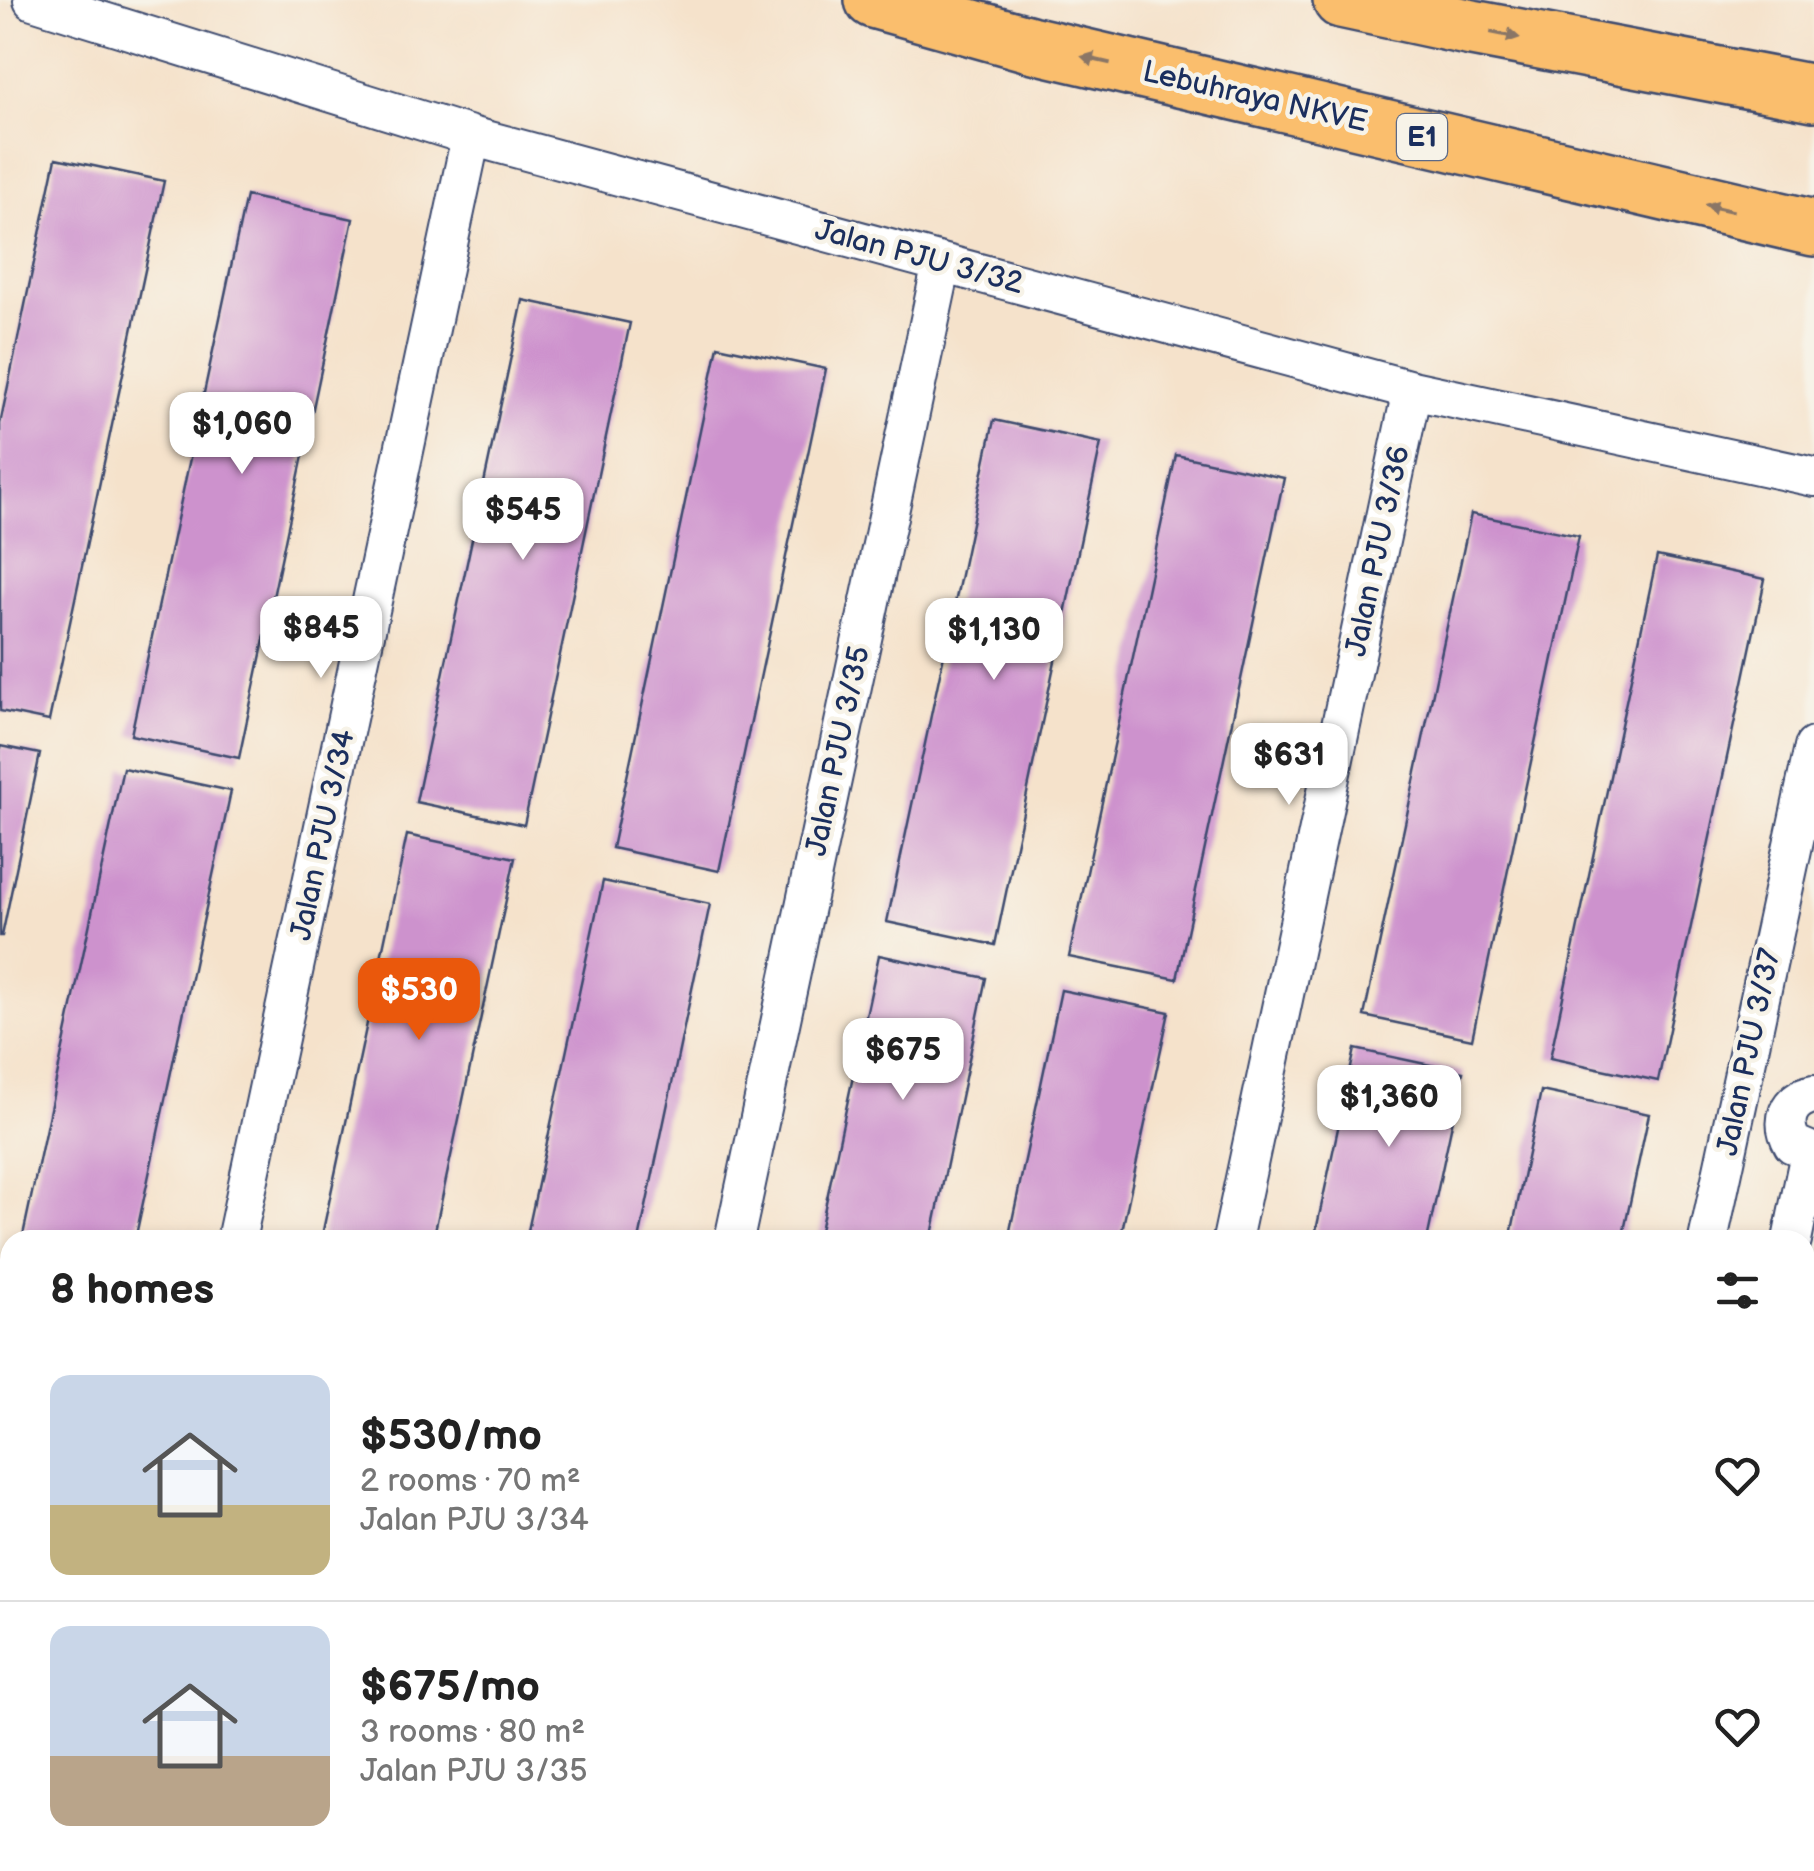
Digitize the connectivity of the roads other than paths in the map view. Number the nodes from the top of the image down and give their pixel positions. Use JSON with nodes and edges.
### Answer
{"nodes":[{"id":1,"x":34,"y":0,"type":"edge"},
{"id":2,"x":873,"y":0,"type":"edge"},
{"id":3,"x":1341,"y":0,"type":"edge"},
{"id":4,"x":1814,"y":92,"type":"edge"},
{"id":5,"x":472,"y":136,"type":"junction"},
{"id":6,"x":1814,"y":228,"type":"edge"},
{"id":7,"x":942,"y":263,"type":"junction"},
{"id":8,"x":1412,"y":390,"type":"junction"},
{"id":9,"x":1814,"y":477,"type":"edge"},
{"id":10,"x":1814,"y":747,"type":"edge"},
{"id":11,"x":1814,"y":1094,"type":"edge"},
{"id":12,"x":1812,"y":1154,"type":"edge"},
{"id":13,"x":238,"y":1230,"type":"edge"},
{"id":14,"x":736,"y":1230,"type":"edge"},
{"id":15,"x":1234,"y":1230,"type":"edge"},
{"id":16,"x":1710,"y":1230,"type":"edge"},
{"id":17,"x":1794,"y":1230,"type":"edge"}],
"edges":[{"from":1,"to":5,"type":"street","name":"Jalan PJU 3/32"},
{"from":6,"to":2,"type":"highway","name":"Lebuhraya NKVE","number":"E1","one_way":true},
{"from":3,"to":4,"type":"highway","one_way":true},
{"from":5,"to":7,"type":"street","name":"Jalan PJU 3/32"},
{"from":5,"to":13,"type":"street","name":"Jalan PJU 3/34"},
{"from":7,"to":8,"type":"street","name":"Jalan PJU 3/32"},
{"from":7,"to":14,"type":"street","name":"Jalan PJU 3/35"},
{"from":8,"to":9,"type":"street","name":"Jalan PJU 3/32"},
{"from":8,"to":15,"type":"street","name":"Jalan PJU 3/36"},
{"from":10,"to":16,"type":"street","name":"Jalan PJU 3/37"},
{"from":11,"to":12,"type":"street"},
{"from":12,"to":17,"type":"street"}]}
